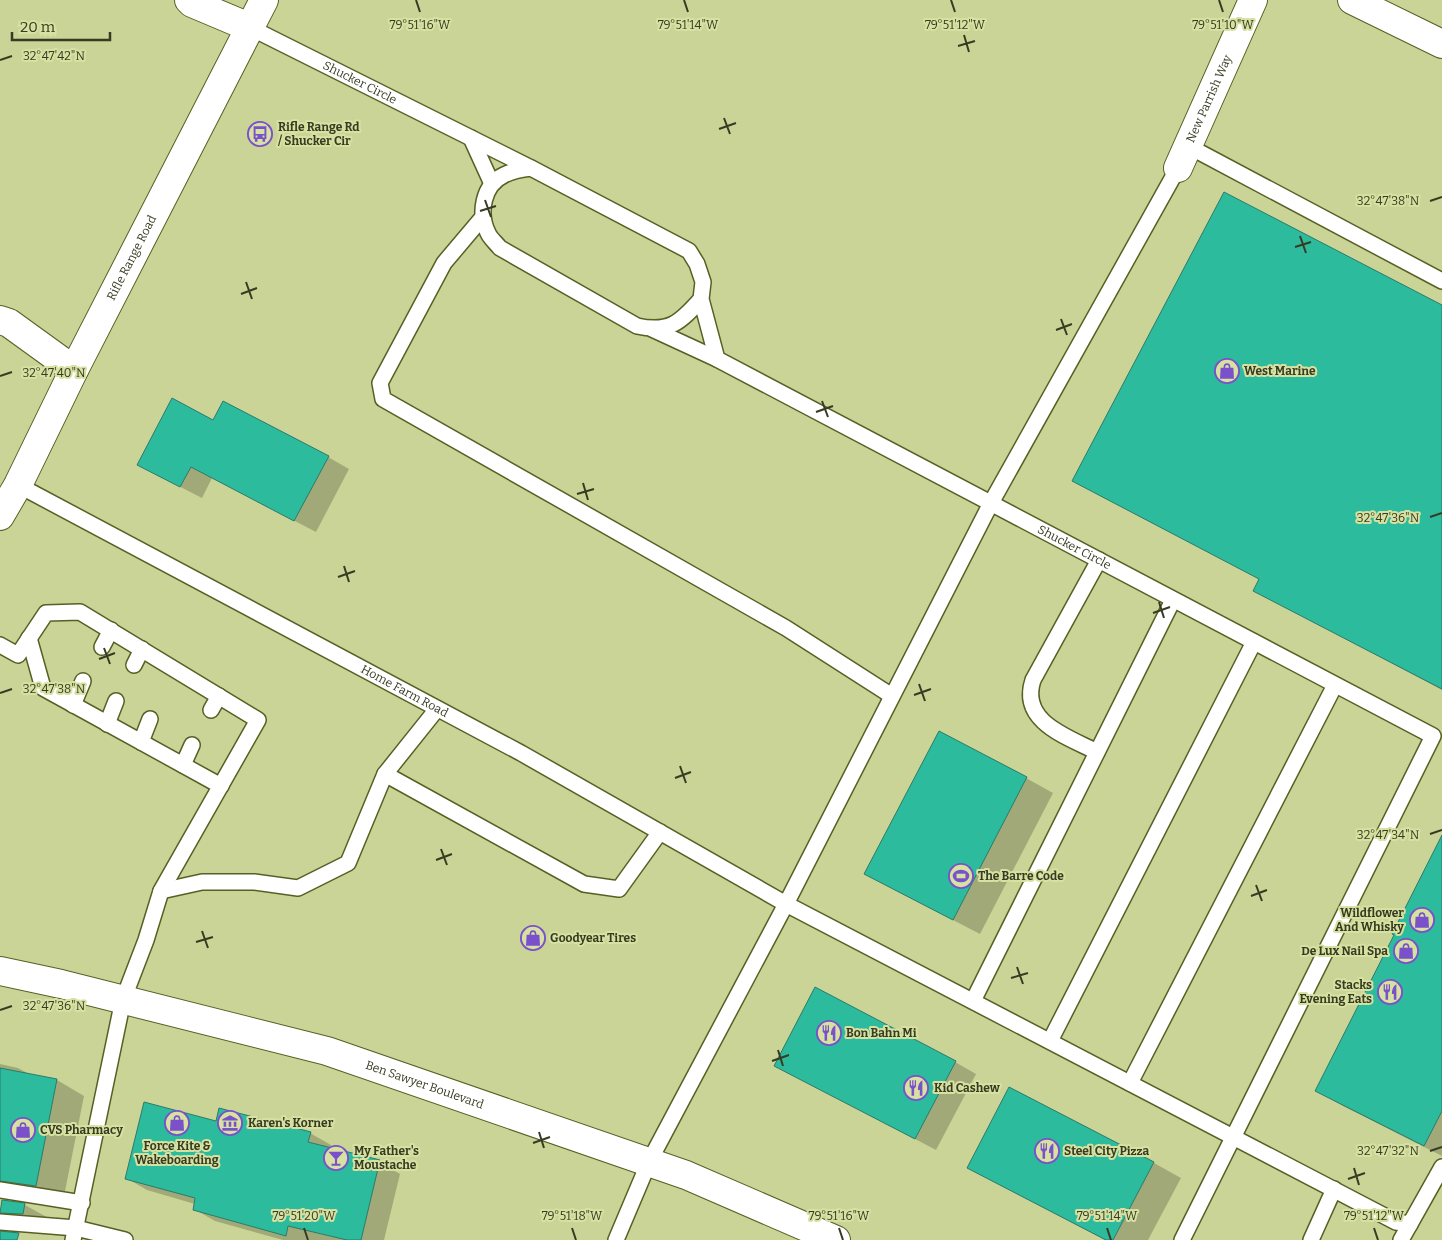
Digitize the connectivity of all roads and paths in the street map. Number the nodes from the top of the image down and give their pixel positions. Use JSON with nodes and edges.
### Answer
{"nodes":[{"id":1,"x":189,"y":0,"type":"edge"},
{"id":2,"x":264,"y":0,"type":"edge"},
{"id":3,"x":1253,"y":0,"type":"edge"},
{"id":4,"x":1352,"y":0,"type":"edge"},
{"id":5,"x":249,"y":27,"type":"junction"},
{"id":6,"x":1442,"y":44,"type":"edge"},
{"id":7,"x":471,"y":138,"type":"junction"},
{"id":8,"x":1183,"y":157,"type":"junction"},
{"id":9,"x":531,"y":168,"type":"junction"},
{"id":10,"x":492,"y":184,"type":"junction"},
{"id":11,"x":482,"y":218,"type":"junction"},
{"id":12,"x":1442,"y":281,"type":"edge"},
{"id":13,"x":701,"y":299,"type":"junction"},
{"id":14,"x":0,"y":320,"type":"edge"},
{"id":15,"x":652,"y":329,"type":"junction"},
{"id":16,"x":717,"y":359,"type":"junction"},
{"id":17,"x":74,"y":370,"type":"junction"},
{"id":18,"x":18,"y":485,"type":"junction"},
{"id":19,"x":991,"y":503,"type":"junction"},
{"id":20,"x":0,"y":516,"type":"edge"},
{"id":21,"x":1099,"y":560,"type":"junction"},
{"id":22,"x":1173,"y":600,"type":"junction"},
{"id":23,"x":111,"y":630,"type":"junction"},
{"id":24,"x":29,"y":638,"type":"junction"},
{"id":25,"x":1254,"y":642,"type":"junction"},
{"id":26,"x":0,"y":645,"type":"edge"},
{"id":27,"x":102,"y":647,"type":"dead end"},
{"id":28,"x":142,"y":649,"type":"junction"},
{"id":29,"x":134,"y":665,"type":"dead end"},
{"id":30,"x":83,"y":681,"type":"dead end"},
{"id":31,"x":1335,"y":685,"type":"junction"},
{"id":32,"x":892,"y":696,"type":"junction"},
{"id":33,"x":116,"y":701,"type":"dead end"},
{"id":34,"x":73,"y":705,"type":"junction"},
{"id":35,"x":437,"y":708,"type":"junction"},
{"id":36,"x":150,"y":719,"type":"dead end"},
{"id":37,"x":107,"y":724,"type":"junction"},
{"id":38,"x":141,"y":742,"type":"junction"},
{"id":39,"x":192,"y":745,"type":"dead end"},
{"id":40,"x":1097,"y":752,"type":"junction"},
{"id":41,"x":184,"y":765,"type":"junction"},
{"id":42,"x":385,"y":774,"type":"junction"},
{"id":43,"x":221,"y":786,"type":"junction"},
{"id":44,"x":660,"y":832,"type":"junction"},
{"id":45,"x":162,"y":891,"type":"junction"},
{"id":46,"x":786,"y":904,"type":"junction"},
{"id":47,"x":0,"y":971,"type":"edge"},
{"id":48,"x":123,"y":1000,"type":"junction"},
{"id":49,"x":973,"y":1001,"type":"junction"},
{"id":50,"x":1050,"y":1042,"type":"junction"},
{"id":51,"x":1130,"y":1083,"type":"junction"},
{"id":52,"x":1233,"y":1138,"type":"junction"},
{"id":53,"x":649,"y":1162,"type":"junction"},
{"id":54,"x":1442,"y":1167,"type":"edge"},
{"id":55,"x":1334,"y":1189,"type":"junction"},
{"id":56,"x":0,"y":1190,"type":"edge"},
{"id":57,"x":82,"y":1202,"type":"junction"},
{"id":58,"x":0,"y":1222,"type":"edge"},
{"id":59,"x":1410,"y":1224,"type":"junction"},
{"id":60,"x":75,"y":1234,"type":"edge"},
{"id":61,"x":125,"y":1240,"type":"edge"},
{"id":62,"x":616,"y":1240,"type":"edge"},
{"id":63,"x":836,"y":1240,"type":"edge"},
{"id":64,"x":1182,"y":1240,"type":"edge"},
{"id":65,"x":1311,"y":1240,"type":"edge"},
{"id":66,"x":1401,"y":1240,"type":"edge"}],
"edges":[{"from":1,"to":5,"type":"main road"},
{"from":2,"to":5,"type":"main road","name":"Rifle Range Road"},
{"from":3,"to":8,"type":"main road","name":"New Parrish Way"},
{"from":4,"to":6,"type":"main road"},
{"from":5,"to":7,"type":"lane","name":"Shucker Circle"},
{"from":5,"to":17,"type":"main road","name":"Rifle Range Road"},
{"from":7,"to":9,"type":"lane","name":"Shucker Circle"},
{"from":7,"to":10,"type":"lane"},
{"from":8,"to":12,"type":"lane"},
{"from":8,"to":19,"type":"lane"},
{"from":9,"to":10,"type":"lane"},
{"from":9,"to":13,"type":"lane","name":"Shucker Circle"},
{"from":10,"to":11,"type":"lane"},
{"from":11,"to":15,"type":"lane","name":"Shucker Circle"},
{"from":11,"to":32,"type":"lane"},
{"from":13,"to":15,"type":"lane"},
{"from":13,"to":16,"type":"lane","name":"Shucker Circle"},
{"from":14,"to":17,"type":"main road"},
{"from":15,"to":16,"type":"lane","name":"Shucker Circle"},
{"from":16,"to":19,"type":"lane","name":"Shucker Circle"},
{"from":17,"to":18,"type":"main road","name":"Rifle Range Road"},
{"from":18,"to":20,"type":"main road","name":"Rifle Range Road"},
{"from":18,"to":35,"type":"lane","name":"Home Farm Road"},
{"from":19,"to":21,"type":"lane","name":"Shucker Circle"},
{"from":19,"to":32,"type":"lane"},
{"from":21,"to":22,"type":"lane","name":"Shucker Circle"},
{"from":21,"to":40,"type":"lane"},
{"from":22,"to":25,"type":"lane","name":"Shucker Circle"},
{"from":22,"to":40,"type":"lane"},
{"from":23,"to":24,"type":"lane"},
{"from":23,"to":27,"type":"lane"},
{"from":23,"to":28,"type":"lane"},
{"from":24,"to":26,"type":"lane"},
{"from":24,"to":34,"type":"lane"},
{"from":25,"to":31,"type":"lane","name":"Shucker Circle"},
{"from":25,"to":50,"type":"lane"},
{"from":28,"to":29,"type":"lane"},
{"from":28,"to":43,"type":"lane"},
{"from":30,"to":34,"type":"lane"},
{"from":31,"to":51,"type":"lane"},
{"from":31,"to":52,"type":"lane","name":"Shucker Circle"},
{"from":32,"to":46,"type":"lane"},
{"from":33,"to":37,"type":"lane"},
{"from":34,"to":37,"type":"lane"},
{"from":35,"to":42,"type":"lane"},
{"from":35,"to":44,"type":"lane","name":"Home Farm Road"},
{"from":36,"to":38,"type":"lane"},
{"from":37,"to":38,"type":"lane"},
{"from":38,"to":41,"type":"lane"},
{"from":39,"to":41,"type":"lane"},
{"from":40,"to":49,"type":"lane"},
{"from":41,"to":43,"type":"lane"},
{"from":42,"to":44,"type":"lane"},
{"from":42,"to":45,"type":"lane"},
{"from":43,"to":45,"type":"lane"},
{"from":44,"to":46,"type":"lane","name":"Home Farm Road"},
{"from":45,"to":48,"type":"lane"},
{"from":46,"to":49,"type":"lane","name":"Home Farm Road"},
{"from":46,"to":53,"type":"lane"},
{"from":47,"to":48,"type":"main road","name":"Ben Sawyer Boulevard"},
{"from":48,"to":53,"type":"main road","name":"Ben Sawyer Boulevard"},
{"from":48,"to":57,"type":"lane"},
{"from":49,"to":50,"type":"lane","name":"Home Farm Road"},
{"from":50,"to":51,"type":"lane","name":"Home Farm Road"},
{"from":51,"to":52,"type":"lane","name":"Home Farm Road"},
{"from":52,"to":55,"type":"lane","name":"Home Farm Road"},
{"from":52,"to":64,"type":"lane"},
{"from":53,"to":62,"type":"lane"},
{"from":53,"to":63,"type":"main road","name":"Ben Sawyer Boulevard"},
{"from":54,"to":59,"type":"lane"},
{"from":55,"to":59,"type":"lane","name":"Home Farm Road"},
{"from":55,"to":65,"type":"lane"},
{"from":56,"to":57,"type":"lane"},
{"from":57,"to":60,"type":"lane"},
{"from":58,"to":60,"type":"lane"},
{"from":59,"to":66,"type":"lane"},
{"from":60,"to":61,"type":"lane"}]}
